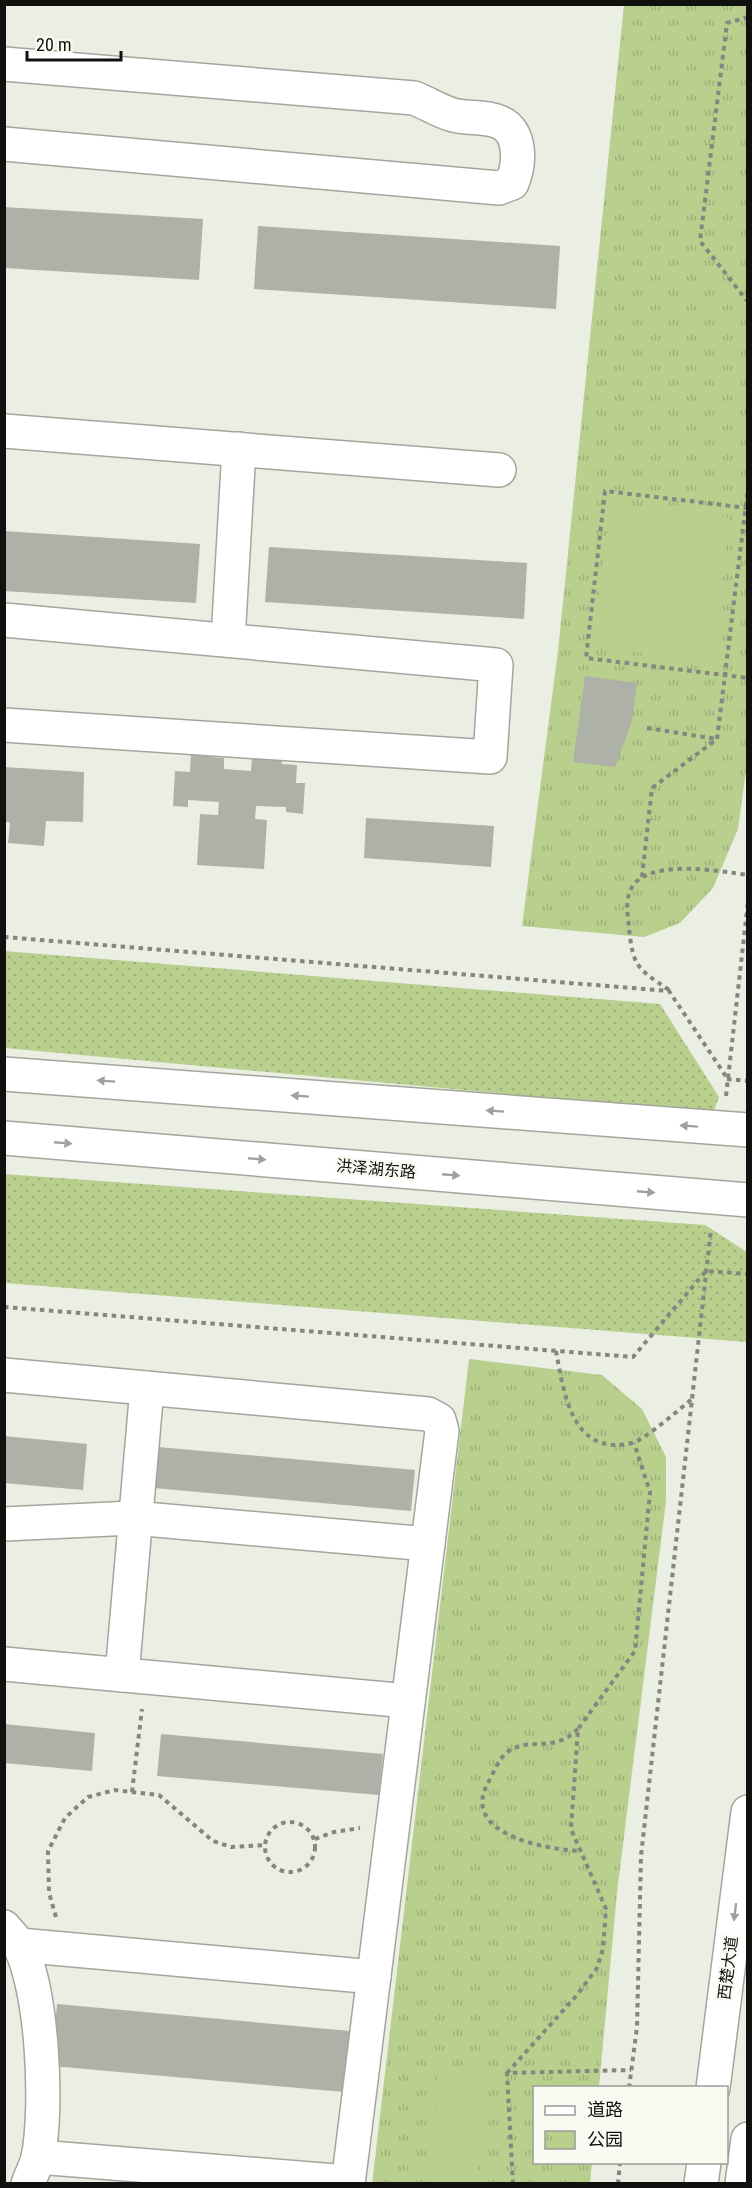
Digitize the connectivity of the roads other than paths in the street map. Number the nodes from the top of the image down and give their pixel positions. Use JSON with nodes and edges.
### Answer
{"nodes":[{"id":1,"x":4,"y":64,"type":"edge"},
{"id":2,"x":4,"y":144,"type":"edge"},
{"id":3,"x":4,"y":431,"type":"edge"},
{"id":4,"x":239,"y":450,"type":"junction"},
{"id":5,"x":499,"y":470,"type":"dead end"},
{"id":6,"x":4,"y":620,"type":"edge"},
{"id":7,"x":228,"y":640,"type":"junction"},
{"id":8,"x":4,"y":724,"type":"edge"},
{"id":9,"x":4,"y":1074,"type":"edge"},
{"id":10,"x":735,"y":1129,"type":"edge"},
{"id":11,"x":4,"y":1138,"type":"edge"},
{"id":12,"x":747,"y":1200,"type":"edge"},
{"id":13,"x":4,"y":1375,"type":"edge"},
{"id":14,"x":147,"y":1388,"type":"junction"},
{"id":15,"x":135,"y":1518,"type":"junction"},
{"id":16,"x":4,"y":1524,"type":"edge"},
{"id":17,"x":428,"y":1544,"type":"junction"},
{"id":18,"x":4,"y":1664,"type":"edge"},
{"id":19,"x":134,"y":1676,"type":"junction"},
{"id":20,"x":408,"y":1701,"type":"junction"},
{"id":21,"x":747,"y":1812,"type":"edge"},
{"id":22,"x":12,"y":1936,"type":"edge"},
{"id":23,"x":374,"y":1977,"type":"junction"},
{"id":24,"x":713,"y":2086,"type":"edge"},
{"id":25,"x":747,"y":2139,"type":"edge"},
{"id":26,"x":704,"y":2164,"type":"edge"},
{"id":27,"x":33,"y":2170,"type":"edge"},
{"id":28,"x":348,"y":2183,"type":"edge"},
{"id":29,"x":701,"y":2184,"type":"edge"},
{"id":30,"x":742,"y":2184,"type":"edge"}],
"edges":[{"from":1,"to":2,"type":"main road"},
{"from":3,"to":4,"type":"main road"},
{"from":4,"to":5,"type":"main road"},
{"from":4,"to":7,"type":"main road"},
{"from":6,"to":7,"type":"main road"},
{"from":7,"to":8,"type":"main road"},
{"from":10,"to":9,"type":"main road","one_way":true},
{"from":11,"to":12,"type":"main road","name":"洪泽湖东路","one_way":true},
{"from":13,"to":14,"type":"main road"},
{"from":14,"to":15,"type":"main road"},
{"from":14,"to":17,"type":"main road"},
{"from":15,"to":16,"type":"main road"},
{"from":15,"to":17,"type":"main road"},
{"from":15,"to":19,"type":"main road"},
{"from":17,"to":20,"type":"main road"},
{"from":18,"to":19,"type":"main road"},
{"from":19,"to":20,"type":"main road"},
{"from":20,"to":23,"type":"main road"},
{"from":21,"to":24,"type":"main road","name":"西楚大道","one_way":true},
{"from":22,"to":23,"type":"main road"},
{"from":22,"to":27,"type":"main road"},
{"from":23,"to":28,"type":"main road"},
{"from":25,"to":30,"type":"main road"},
{"from":26,"to":29,"type":"main road"},
{"from":27,"to":28,"type":"main road"}]}
